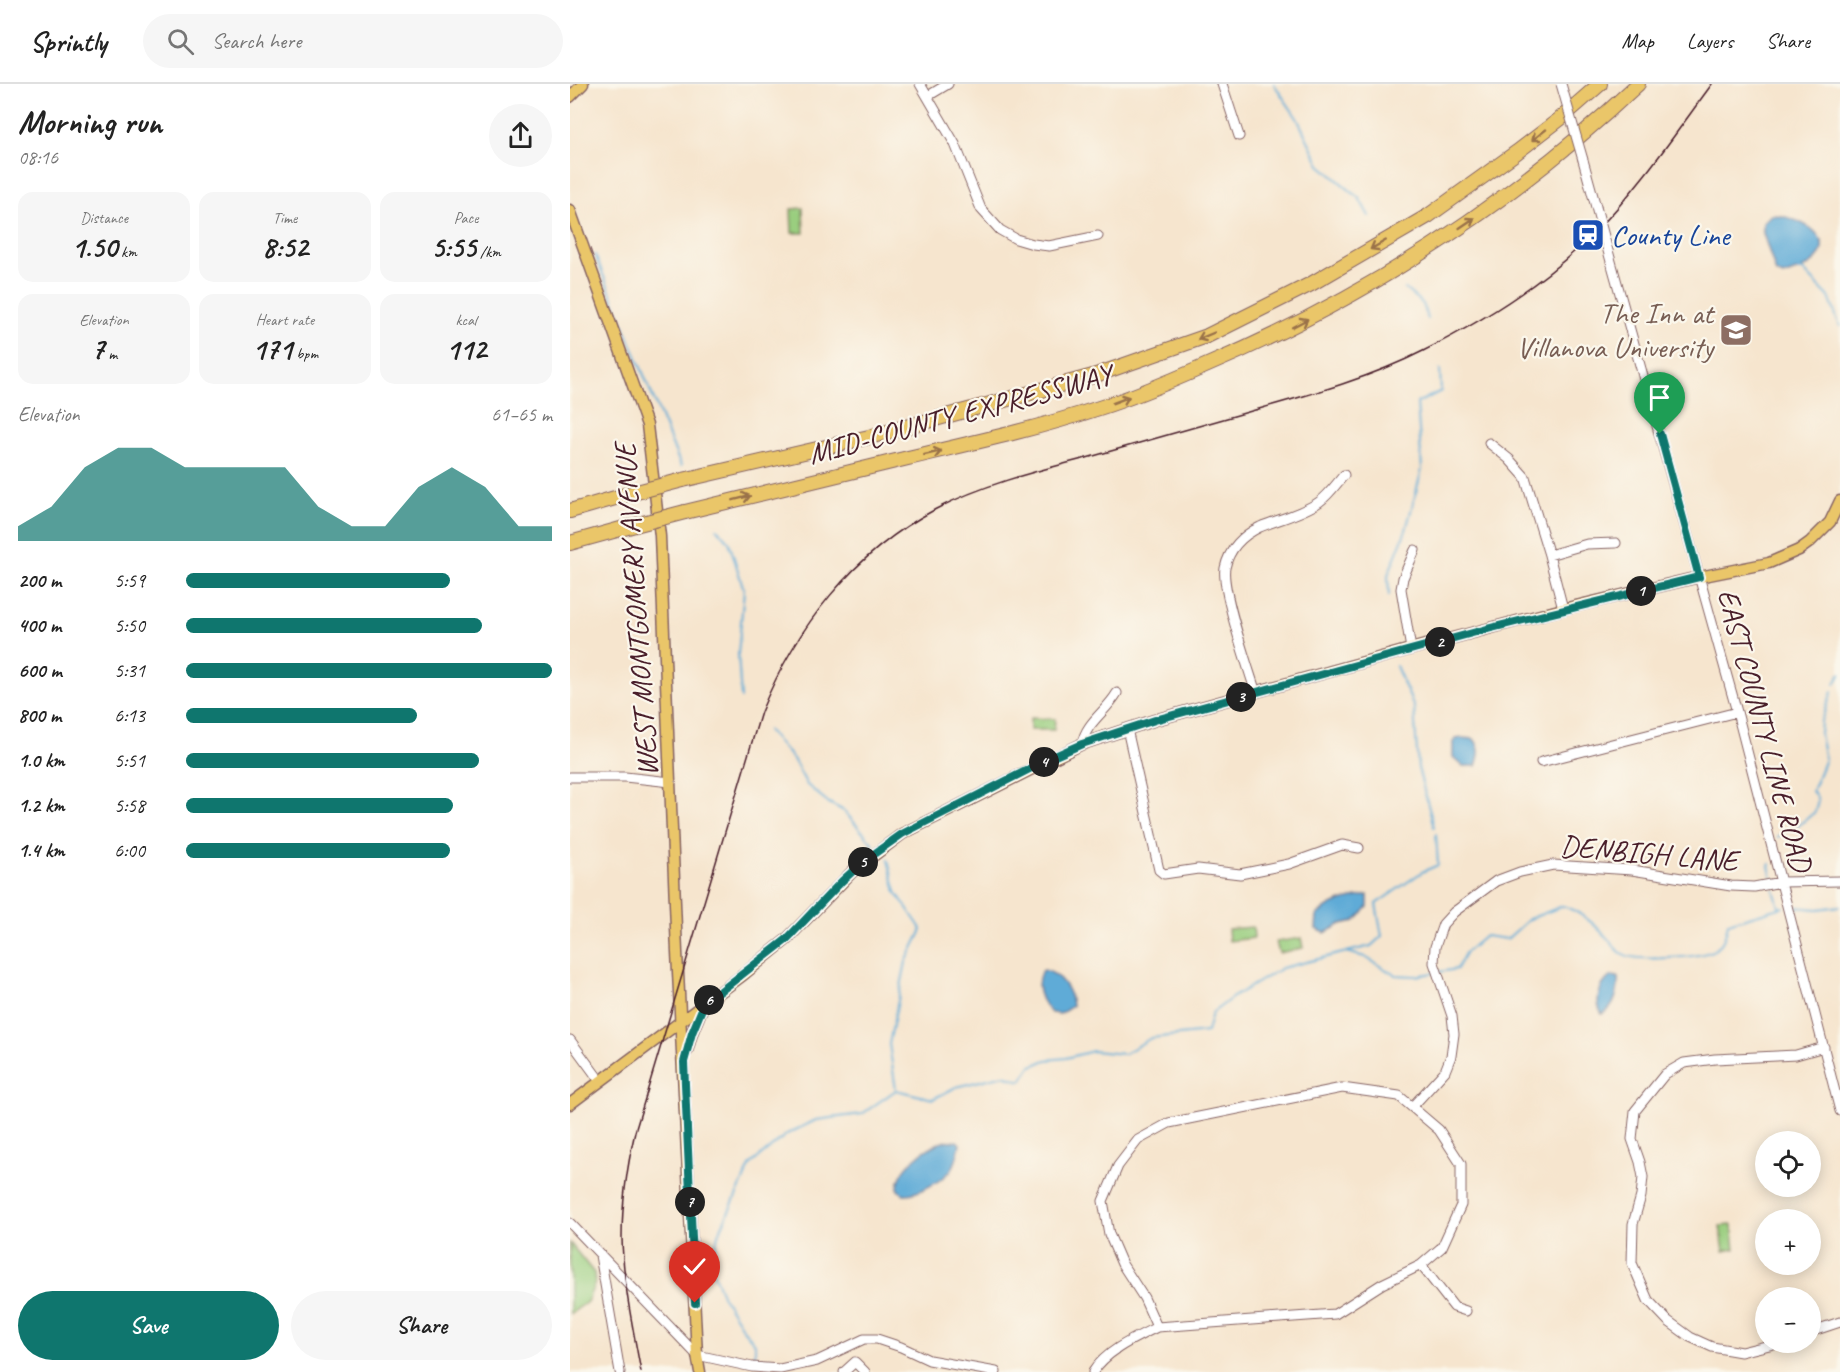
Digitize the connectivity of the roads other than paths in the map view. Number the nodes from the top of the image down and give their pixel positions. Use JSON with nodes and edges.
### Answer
{"nodes":[{"id":1,"x":583,"y":84,"type":"edge"},
{"id":2,"x":920,"y":84,"type":"edge"},
{"id":3,"x":948,"y":84,"type":"edge"},
{"id":4,"x":1222,"y":84,"type":"edge"},
{"id":5,"x":1561,"y":84,"type":"edge"},
{"id":6,"x":1600,"y":84,"type":"edge"},
{"id":7,"x":1638,"y":84,"type":"edge"},
{"id":8,"x":928,"y":96,"type":"junction"},
{"id":9,"x":570,"y":97,"type":"edge"},
{"id":10,"x":1239,"y":136,"type":"dead end"},
{"id":11,"x":570,"y":210,"type":"edge"},
{"id":12,"x":1098,"y":236,"type":"dead end"},
{"id":13,"x":1489,"y":443,"type":"dead end"},
{"id":14,"x":1344,"y":475,"type":"dead end"},
{"id":15,"x":1840,"y":501,"type":"edge"},
{"id":16,"x":570,"y":511,"type":"edge"},
{"id":17,"x":570,"y":543,"type":"edge"},
{"id":18,"x":1616,"y":543,"type":"dead end"},
{"id":19,"x":1415,"y":550,"type":"dead end"},
{"id":20,"x":1549,"y":555,"type":"junction"},
{"id":21,"x":1699,"y":577,"type":"junction"},
{"id":22,"x":1563,"y":609,"type":"junction"},
{"id":23,"x":1411,"y":650,"type":"junction"},
{"id":24,"x":1117,"y":693,"type":"dead end"},
{"id":25,"x":1256,"y":693,"type":"junction"},
{"id":26,"x":1737,"y":712,"type":"junction"},
{"id":27,"x":1128,"y":729,"type":"junction"},
{"id":28,"x":1082,"y":744,"type":"junction"},
{"id":29,"x":1541,"y":762,"type":"dead end"},
{"id":30,"x":570,"y":777,"type":"edge"},
{"id":31,"x":671,"y":782,"type":"junction"},
{"id":32,"x":1359,"y":848,"type":"dead end"},
{"id":33,"x":1840,"y":880,"type":"edge"},
{"id":34,"x":1780,"y":882,"type":"junction"},
{"id":35,"x":704,"y":1004,"type":"junction"},
{"id":36,"x":682,"y":1021,"type":"junction"},
{"id":37,"x":570,"y":1040,"type":"edge"},
{"id":38,"x":1824,"y":1047,"type":"junction"},
{"id":39,"x":684,"y":1062,"type":"junction"},
{"id":40,"x":600,"y":1081,"type":"junction"},
{"id":41,"x":570,"y":1104,"type":"edge"},
{"id":42,"x":1412,"y":1107,"type":"junction"},
{"id":43,"x":1840,"y":1111,"type":"edge"},
{"id":44,"x":570,"y":1223,"type":"edge"},
{"id":45,"x":600,"y":1255,"type":"junction"},
{"id":46,"x":1421,"y":1265,"type":"junction"},
{"id":47,"x":1466,"y":1311,"type":"dead end"},
{"id":48,"x":1840,"y":1322,"type":"edge"},
{"id":49,"x":1157,"y":1327,"type":"junction"},
{"id":50,"x":1821,"y":1328,"type":"edge"},
{"id":51,"x":850,"y":1344,"type":"junction"},
{"id":52,"x":1755,"y":1349,"type":"edge"},
{"id":53,"x":697,"y":1355,"type":"junction"},
{"id":54,"x":855,"y":1362,"type":"junction"},
{"id":55,"x":620,"y":1372,"type":"edge"},
{"id":56,"x":700,"y":1372,"type":"edge"},
{"id":57,"x":844,"y":1372,"type":"edge"},
{"id":58,"x":865,"y":1372,"type":"edge"},
{"id":59,"x":996,"y":1372,"type":"edge"},
{"id":60,"x":1093,"y":1372,"type":"edge"}],
"edges":[{"from":1,"to":9,"type":"main road"},
{"from":2,"to":8,"type":"street"},
{"from":3,"to":8,"type":"street"},
{"from":4,"to":10,"type":"street"},
{"from":5,"to":21,"type":"street","name":"EAST COUNTY LINE ROAD","bridge":true},
{"from":6,"to":16,"type":"highway","name":"MID-COUNTY EXPRESSWAY","one_way":true,"bridge":true},
{"from":17,"to":7,"type":"highway","name":"MID-COUNTY EXPRESSWAY","one_way":true,"bridge":true},
{"from":8,"to":12,"type":"street"},
{"from":11,"to":31,"type":"main road","name":"WEST MONTGOMERY AVENUE"},
{"from":13,"to":20,"type":"street"},
{"from":14,"to":25,"type":"street"},
{"from":15,"to":21,"type":"main road"},
{"from":18,"to":20,"type":"street"},
{"from":19,"to":23,"type":"street"},
{"from":20,"to":22,"type":"street"},
{"from":21,"to":22,"type":"main road"},
{"from":21,"to":26,"type":"street","name":"EAST COUNTY LINE ROAD"},
{"from":22,"to":23,"type":"main road"},
{"from":23,"to":25,"type":"main road"},
{"from":24,"to":28,"type":"street"},
{"from":25,"to":27,"type":"main road"},
{"from":26,"to":29,"type":"street"},
{"from":26,"to":34,"type":"street","name":"EAST COUNTY LINE ROAD"},
{"from":27,"to":28,"type":"main road"},
{"from":27,"to":32,"type":"street"},
{"from":28,"to":35,"type":"main road"},
{"from":30,"to":31,"type":"street"},
{"from":31,"to":36,"type":"main road","name":"WEST MONTGOMERY AVENUE"},
{"from":33,"to":34,"type":"street","name":"DENBIGH LANE"},
{"from":34,"to":38,"type":"street","name":"EAST COUNTY LINE ROAD"},
{"from":34,"to":42,"type":"street","name":"DENBIGH LANE"},
{"from":35,"to":36,"type":"main road"},
{"from":35,"to":39,"type":"main road"},
{"from":36,"to":39,"type":"main road","name":"WEST MONTGOMERY AVENUE"},
{"from":36,"to":40,"type":"main road"},
{"from":37,"to":40,"type":"street"},
{"from":38,"to":43,"type":"street","name":"EAST COUNTY LINE ROAD"},
{"from":38,"to":52,"type":"street"},
{"from":39,"to":53,"type":"main road","name":"WEST MONTGOMERY AVENUE"},
{"from":40,"to":41,"type":"main road"},
{"from":42,"to":46,"type":"street"},
{"from":42,"to":49,"type":"street"},
{"from":44,"to":45,"type":"street"},
{"from":45,"to":53,"type":"street"},
{"from":45,"to":55,"type":"street"},
{"from":46,"to":47,"type":"street"},
{"from":46,"to":49,"type":"street"},
{"from":48,"to":50,"type":"street"},
{"from":49,"to":60,"type":"street"},
{"from":51,"to":53,"type":"street"},
{"from":51,"to":54,"type":"street"},
{"from":51,"to":59,"type":"street"},
{"from":53,"to":56,"type":"main road","name":"WEST MONTGOMERY AVENUE"},
{"from":54,"to":57,"type":"street"},
{"from":54,"to":58,"type":"street"}]}
